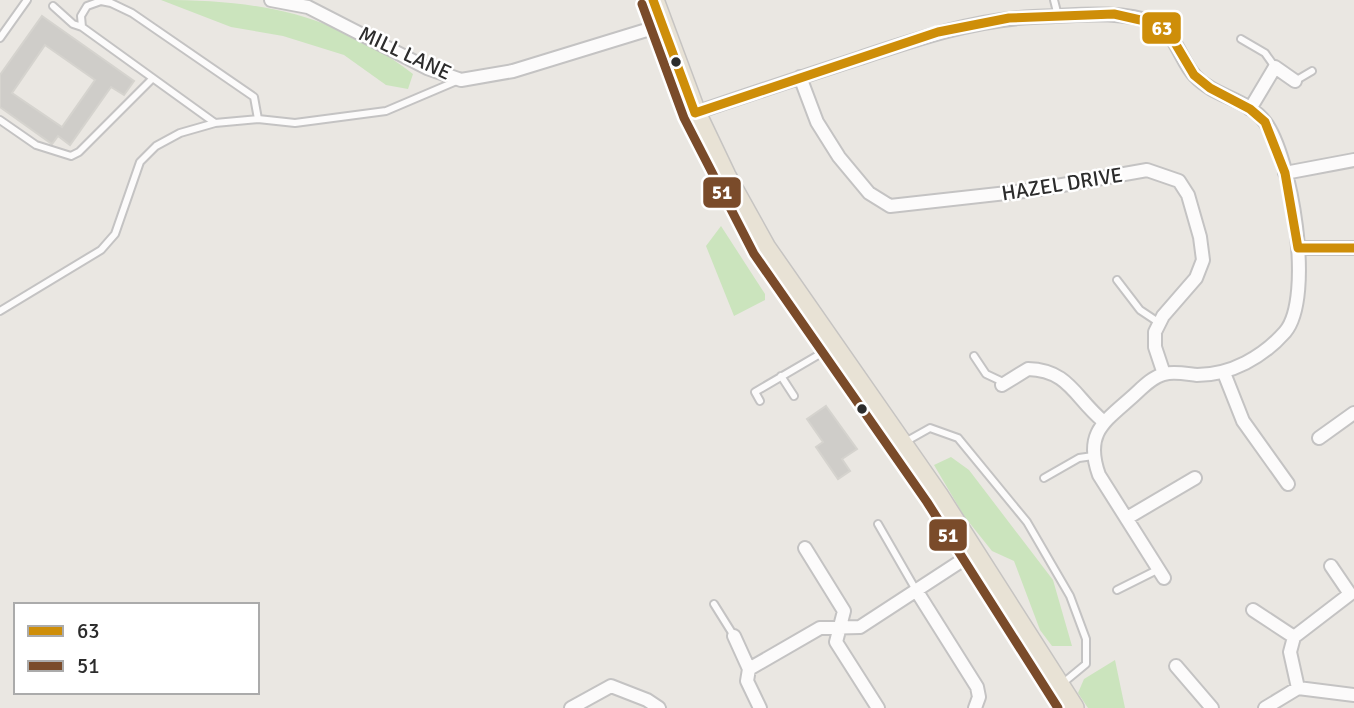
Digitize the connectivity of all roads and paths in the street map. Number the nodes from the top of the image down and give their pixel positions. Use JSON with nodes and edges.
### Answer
{"nodes":[{"id":1,"x":27,"y":0,"type":"edge"},
{"id":2,"x":271,"y":0,"type":"edge"},
{"id":3,"x":653,"y":0,"type":"edge"},
{"id":4,"x":1054,"y":0,"type":"edge"},
{"id":5,"x":53,"y":6,"type":"dead end"},
{"id":6,"x":1058,"y":16,"type":"junction"},
{"id":7,"x":663,"y":25,"type":"junction"},
{"id":8,"x":82,"y":27,"type":"junction"},
{"id":9,"x":0,"y":38,"type":"edge"},
{"id":10,"x":1241,"y":39,"type":"dead end"},
{"id":11,"x":1275,"y":67,"type":"junction"},
{"id":12,"x":1312,"y":71,"type":"dead end"},
{"id":13,"x":800,"y":77,"type":"junction"},
{"id":14,"x":152,"y":79,"type":"junction"},
{"id":15,"x":461,"y":80,"type":"junction"},
{"id":16,"x":1295,"y":80,"type":"joint"},
{"id":17,"x":1250,"y":109,"type":"junction"},
{"id":18,"x":695,"y":113,"type":"junction"},
{"id":19,"x":258,"y":119,"type":"junction"},
{"id":20,"x":0,"y":120,"type":"edge"},
{"id":21,"x":215,"y":123,"type":"junction"},
{"id":22,"x":1354,"y":160,"type":"edge"},
{"id":23,"x":1285,"y":173,"type":"junction"},
{"id":24,"x":1298,"y":248,"type":"junction"},
{"id":25,"x":1354,"y":248,"type":"edge"},
{"id":26,"x":1117,"y":280,"type":"dead end"},
{"id":27,"x":0,"y":311,"type":"edge"},
{"id":28,"x":1158,"y":322,"type":"junction"},
{"id":29,"x":833,"y":346,"type":"junction"},
{"id":30,"x":974,"y":356,"type":"dead end"},
{"id":31,"x":1224,"y":373,"type":"junction"},
{"id":32,"x":1164,"y":374,"type":"junction"},
{"id":33,"x":781,"y":376,"type":"junction"},
{"id":34,"x":1004,"y":384,"type":"joint"},
{"id":35,"x":794,"y":396,"type":"dead end"},
{"id":36,"x":760,"y":401,"type":"dead end"},
{"id":37,"x":1354,"y":413,"type":"edge"},
{"id":38,"x":1103,"y":421,"type":"junction"},
{"id":39,"x":1319,"y":438,"type":"dead end"},
{"id":40,"x":901,"y":444,"type":"junction"},
{"id":41,"x":1093,"y":456,"type":"junction"},
{"id":42,"x":1044,"y":478,"type":"dead end"},
{"id":43,"x":1195,"y":478,"type":"dead end"},
{"id":44,"x":1288,"y":484,"type":"dead end"},
{"id":45,"x":1127,"y":518,"type":"junction"},
{"id":46,"x":878,"y":524,"type":"dead end"},
{"id":47,"x":805,"y":548,"type":"dead end"},
{"id":48,"x":975,"y":552,"type":"junction"},
{"id":49,"x":1331,"y":566,"type":"dead end"},
{"id":50,"x":1161,"y":574,"type":"joint"},
{"id":51,"x":916,"y":590,"type":"junction"},
{"id":52,"x":1117,"y":590,"type":"dead end"},
{"id":53,"x":1352,"y":594,"type":"edge"},
{"id":54,"x":714,"y":604,"type":"dead end"},
{"id":55,"x":1253,"y":610,"type":"dead end"},
{"id":56,"x":838,"y":626,"type":"junction"},
{"id":57,"x":733,"y":636,"type":"joint"},
{"id":58,"x":1293,"y":637,"type":"junction"},
{"id":59,"x":1176,"y":666,"type":"dead end"},
{"id":60,"x":749,"y":668,"type":"junction"},
{"id":61,"x":1059,"y":686,"type":"junction"},
{"id":62,"x":1298,"y":688,"type":"junction"},
{"id":63,"x":1354,"y":695,"type":"edge"},
{"id":64,"x":571,"y":708,"type":"edge"},
{"id":65,"x":659,"y":708,"type":"edge"},
{"id":66,"x":760,"y":708,"type":"edge"},
{"id":67,"x":878,"y":708,"type":"edge"},
{"id":68,"x":975,"y":708,"type":"edge"},
{"id":69,"x":1073,"y":708,"type":"edge"},
{"id":70,"x":1212,"y":708,"type":"edge"},
{"id":71,"x":1265,"y":708,"type":"edge"}],
"edges":[{"from":1,"to":9,"type":"lane"},
{"from":2,"to":15,"type":"street","name":"MILL LANE"},
{"from":3,"to":7,"type":"highway"},
{"from":4,"to":6,"type":"lane"},
{"from":5,"to":8,"type":"lane"},
{"from":6,"to":13,"type":"street"},
{"from":6,"to":17,"type":"street"},
{"from":7,"to":15,"type":"street","name":"MILL LANE"},
{"from":7,"to":18,"type":"highway"},
{"from":8,"to":14,"type":"lane"},
{"from":8,"to":19,"type":"lane"},
{"from":10,"to":11,"type":"lane"},
{"from":11,"to":16,"type":"street"},
{"from":11,"to":17,"type":"street"},
{"from":12,"to":16,"type":"lane"},
{"from":13,"to":18,"type":"street"},
{"from":13,"to":28,"type":"street","name":"HAZEL DRIVE"},
{"from":14,"to":20,"type":"lane"},
{"from":14,"to":21,"type":"lane"},
{"from":15,"to":19,"type":"lane"},
{"from":17,"to":23,"type":"street"},
{"from":18,"to":29,"type":"highway"},
{"from":19,"to":21,"type":"lane"},
{"from":21,"to":27,"type":"lane"},
{"from":22,"to":23,"type":"street"},
{"from":23,"to":24,"type":"street"},
{"from":24,"to":25,"type":"street"},
{"from":24,"to":31,"type":"street"},
{"from":26,"to":28,"type":"lane"},
{"from":28,"to":32,"type":"street"},
{"from":29,"to":33,"type":"lane"},
{"from":29,"to":40,"type":"highway"},
{"from":30,"to":34,"type":"lane"},
{"from":31,"to":32,"type":"street"},
{"from":31,"to":44,"type":"street"},
{"from":32,"to":38,"type":"street"},
{"from":33,"to":35,"type":"lane"},
{"from":33,"to":36,"type":"lane"},
{"from":34,"to":38,"type":"street"},
{"from":37,"to":39,"type":"street"},
{"from":38,"to":41,"type":"street"},
{"from":40,"to":48,"type":"highway"},
{"from":40,"to":61,"type":"lane"},
{"from":41,"to":42,"type":"lane"},
{"from":41,"to":45,"type":"street"},
{"from":43,"to":45,"type":"street"},
{"from":45,"to":50,"type":"street"},
{"from":46,"to":51,"type":"lane"},
{"from":47,"to":56,"type":"street"},
{"from":48,"to":51,"type":"street"},
{"from":48,"to":61,"type":"highway"},
{"from":49,"to":53,"type":"street"},
{"from":50,"to":52,"type":"lane"},
{"from":51,"to":56,"type":"street"},
{"from":51,"to":68,"type":"street"},
{"from":53,"to":58,"type":"street"},
{"from":54,"to":57,"type":"lane"},
{"from":55,"to":58,"type":"street"},
{"from":56,"to":60,"type":"street"},
{"from":56,"to":67,"type":"street"},
{"from":57,"to":60,"type":"street"},
{"from":58,"to":62,"type":"street"},
{"from":59,"to":70,"type":"street"},
{"from":60,"to":66,"type":"street"},
{"from":61,"to":69,"type":"highway"},
{"from":62,"to":63,"type":"street"},
{"from":62,"to":71,"type":"street"},
{"from":64,"to":65,"type":"street"}]}
